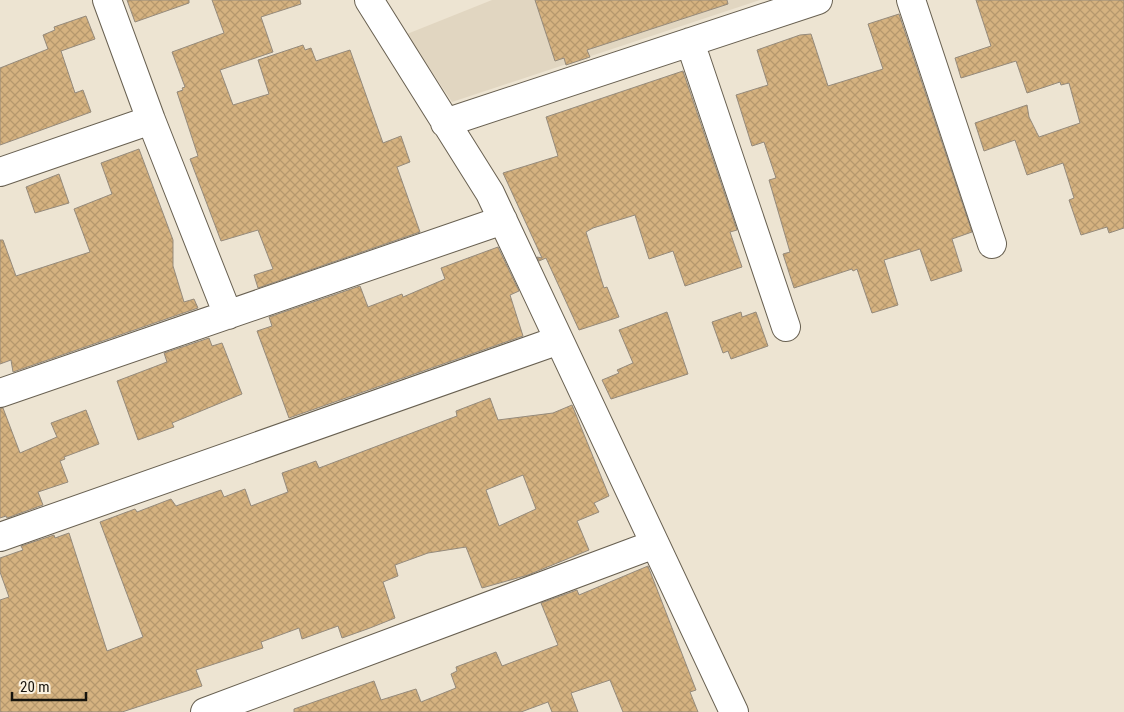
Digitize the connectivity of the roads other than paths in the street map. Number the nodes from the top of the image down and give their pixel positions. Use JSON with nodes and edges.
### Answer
{"nodes":[{"id":1,"x":107,"y":0,"type":"edge"},
{"id":2,"x":368,"y":0,"type":"edge"},
{"id":3,"x":818,"y":0,"type":"edge"},
{"id":4,"x":911,"y":0,"type":"edge"},
{"id":5,"x":690,"y":42,"type":"junction"},
{"id":6,"x":151,"y":120,"type":"junction"},
{"id":7,"x":445,"y":123,"type":"junction"},
{"id":8,"x":0,"y":172,"type":"edge"},
{"id":9,"x":503,"y":220,"type":"junction"},
{"id":10,"x":992,"y":244,"type":"dead end"},
{"id":11,"x":228,"y":314,"type":"junction"},
{"id":12,"x":786,"y":327,"type":"dead end"},
{"id":13,"x":559,"y":340,"type":"junction"},
{"id":14,"x":0,"y":393,"type":"edge"},
{"id":15,"x":0,"y":537,"type":"edge"},
{"id":16,"x":655,"y":544,"type":"junction"},
{"id":17,"x":205,"y":712,"type":"edge"},
{"id":18,"x":734,"y":712,"type":"edge"}],
"edges":[{"from":1,"to":6,"type":"street"},
{"from":2,"to":7,"type":"street"},
{"from":3,"to":5,"type":"street"},
{"from":4,"to":10,"type":"street"},
{"from":5,"to":7,"type":"street"},
{"from":5,"to":12,"type":"street"},
{"from":6,"to":8,"type":"street"},
{"from":6,"to":11,"type":"street"},
{"from":7,"to":9,"type":"street"},
{"from":9,"to":11,"type":"street"},
{"from":9,"to":13,"type":"street"},
{"from":11,"to":14,"type":"street"},
{"from":13,"to":15,"type":"street"},
{"from":13,"to":16,"type":"street"},
{"from":16,"to":17,"type":"street"},
{"from":16,"to":18,"type":"street"}]}
